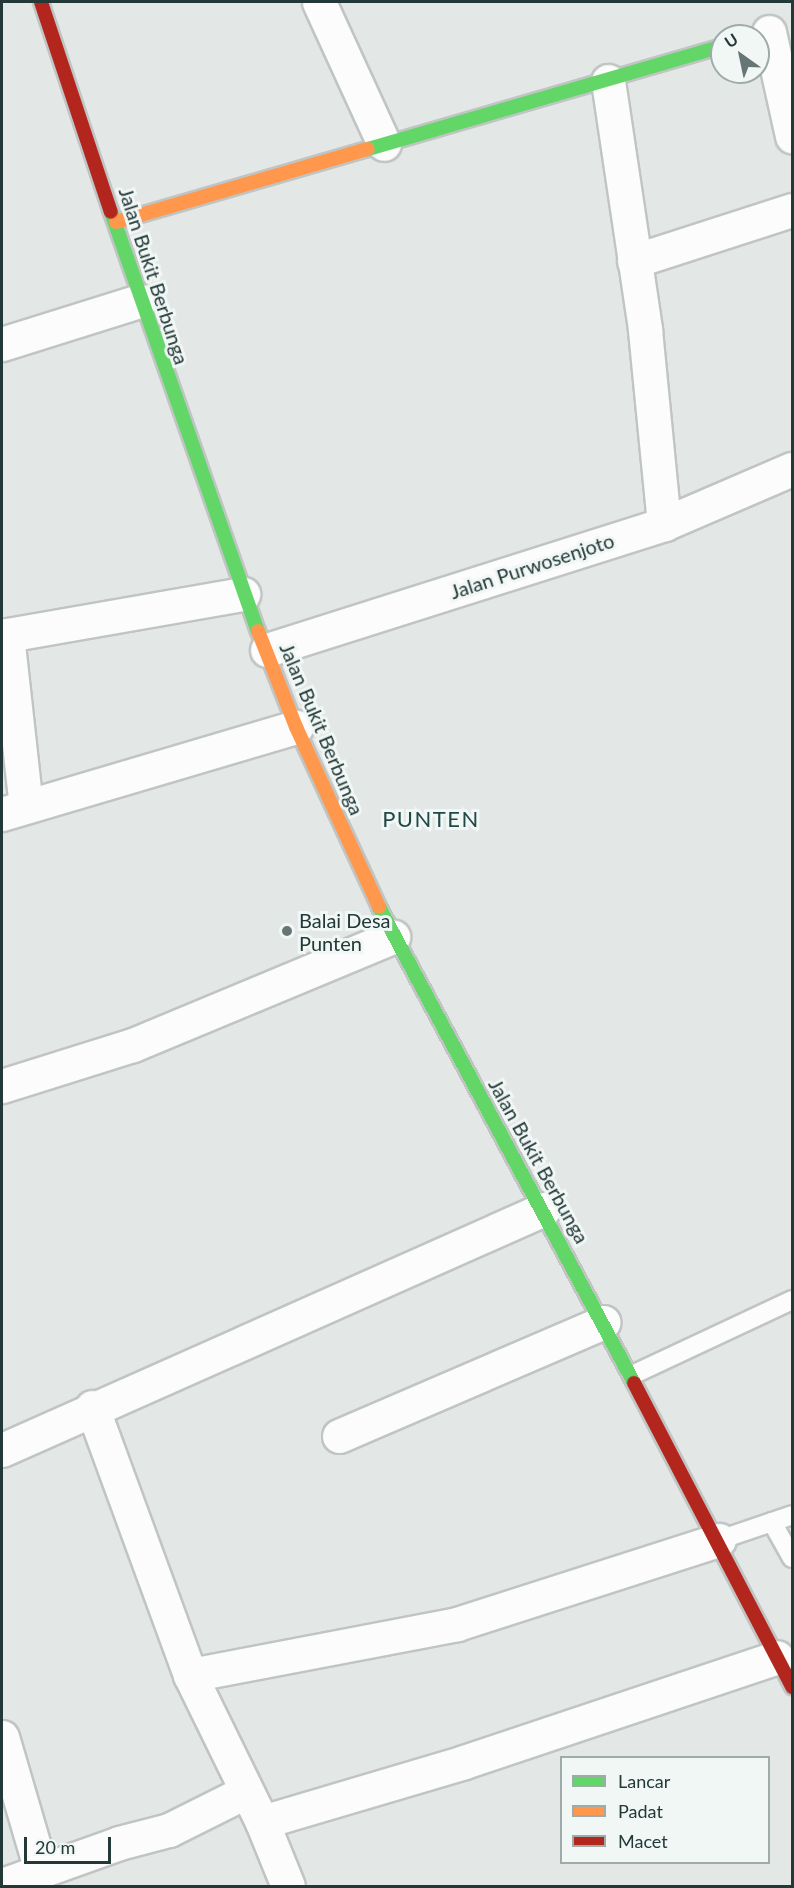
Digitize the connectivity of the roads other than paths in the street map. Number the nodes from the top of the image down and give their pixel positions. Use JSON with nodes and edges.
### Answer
{"nodes":[{"id":1,"x":41,"y":2,"type":"edge"},
{"id":2,"x":319,"y":2,"type":"edge"},
{"id":3,"x":772,"y":31,"type":"edge"},
{"id":4,"x":710,"y":50,"type":"edge"},
{"id":5,"x":608,"y":81,"type":"junction"},
{"id":6,"x":792,"y":136,"type":"edge"},
{"id":7,"x":384,"y":144,"type":"junction"},
{"id":8,"x":792,"y":210,"type":"edge"},
{"id":9,"x":116,"y":222,"type":"junction"},
{"id":10,"x":634,"y":261,"type":"junction"},
{"id":11,"x":139,"y":301,"type":"junction"},
{"id":12,"x":2,"y":344,"type":"edge"},
{"id":13,"x":792,"y":469,"type":"edge"},
{"id":14,"x":664,"y":524,"type":"junction"},
{"id":15,"x":243,"y":594,"type":"junction"},
{"id":16,"x":4,"y":635,"type":"edge"},
{"id":17,"x":267,"y":650,"type":"junction"},
{"id":18,"x":296,"y":727,"type":"junction"},
{"id":19,"x":14,"y":810,"type":"edge"},
{"id":20,"x":393,"y":938,"type":"junction"},
{"id":21,"x":2,"y":1086,"type":"edge"},
{"id":22,"x":544,"y":1209,"type":"junction"},
{"id":23,"x":792,"y":1300,"type":"edge"},
{"id":24,"x":604,"y":1322,"type":"junction"},
{"id":25,"x":632,"y":1375,"type":"junction"},
{"id":26,"x":92,"y":1407,"type":"junction"},
{"id":27,"x":339,"y":1436,"type":"dead end"},
{"id":28,"x":2,"y":1450,"type":"edge"},
{"id":29,"x":792,"y":1515,"type":"edge"},
{"id":30,"x":772,"y":1522,"type":"junction"},
{"id":31,"x":719,"y":1540,"type":"junction"},
{"id":32,"x":792,"y":1558,"type":"edge"},
{"id":33,"x":777,"y":1657,"type":"junction"},
{"id":34,"x":190,"y":1675,"type":"junction"},
{"id":35,"x":792,"y":1688,"type":"edge"},
{"id":36,"x":2,"y":1737,"type":"edge"},
{"id":37,"x":245,"y":1792,"type":"junction"},
{"id":38,"x":262,"y":1822,"type":"junction"},
{"id":39,"x":41,"y":1870,"type":"junction"},
{"id":40,"x":2,"y":1885,"type":"edge"},
{"id":41,"x":288,"y":1887,"type":"edge"}],
"edges":[{"from":1,"to":9,"type":"main road","name":"Jalan Bukit Berbunga"},
{"from":2,"to":7,"type":"street"},
{"from":3,"to":6,"type":"street"},
{"from":4,"to":5,"type":"main road"},
{"from":5,"to":7,"type":"main road"},
{"from":5,"to":10,"type":"street"},
{"from":7,"to":9,"type":"main road"},
{"from":8,"to":10,"type":"street"},
{"from":9,"to":11,"type":"main road","name":"Jalan Bukit Berbunga"},
{"from":10,"to":14,"type":"street"},
{"from":11,"to":12,"type":"street"},
{"from":11,"to":15,"type":"main road","name":"Jalan Bukit Berbunga"},
{"from":13,"to":14,"type":"street","name":"Jalan Purwosenjoto"},
{"from":14,"to":17,"type":"street","name":"Jalan Purwosenjoto"},
{"from":15,"to":16,"type":"street"},
{"from":15,"to":17,"type":"main road","name":"Jalan Bukit Berbunga"},
{"from":16,"to":19,"type":"street"},
{"from":17,"to":18,"type":"main road","name":"Jalan Bukit Berbunga"},
{"from":18,"to":19,"type":"street"},
{"from":18,"to":20,"type":"main road","name":"Jalan Bukit Berbunga"},
{"from":20,"to":21,"type":"street"},
{"from":20,"to":22,"type":"main road","name":"Jalan Bukit Berbunga"},
{"from":22,"to":24,"type":"main road","name":"Jalan Bukit Berbunga"},
{"from":22,"to":26,"type":"street"},
{"from":23,"to":25,"type":"lane"},
{"from":24,"to":25,"type":"main road","name":"Jalan Bukit Berbunga"},
{"from":24,"to":27,"type":"street"},
{"from":25,"to":31,"type":"main road","name":"Jalan Bukit Berbunga"},
{"from":26,"to":28,"type":"street"},
{"from":26,"to":34,"type":"street"},
{"from":29,"to":30,"type":"lane"},
{"from":30,"to":31,"type":"lane"},
{"from":30,"to":32,"type":"lane"},
{"from":31,"to":33,"type":"main road","name":"Jalan Bukit Berbunga"},
{"from":31,"to":34,"type":"street"},
{"from":33,"to":35,"type":"main road","name":"Jalan Bukit Berbunga"},
{"from":33,"to":38,"type":"street"},
{"from":34,"to":37,"type":"street"},
{"from":36,"to":39,"type":"street"},
{"from":37,"to":38,"type":"street"},
{"from":37,"to":39,"type":"street"},
{"from":38,"to":41,"type":"street"},
{"from":39,"to":40,"type":"street"}]}
